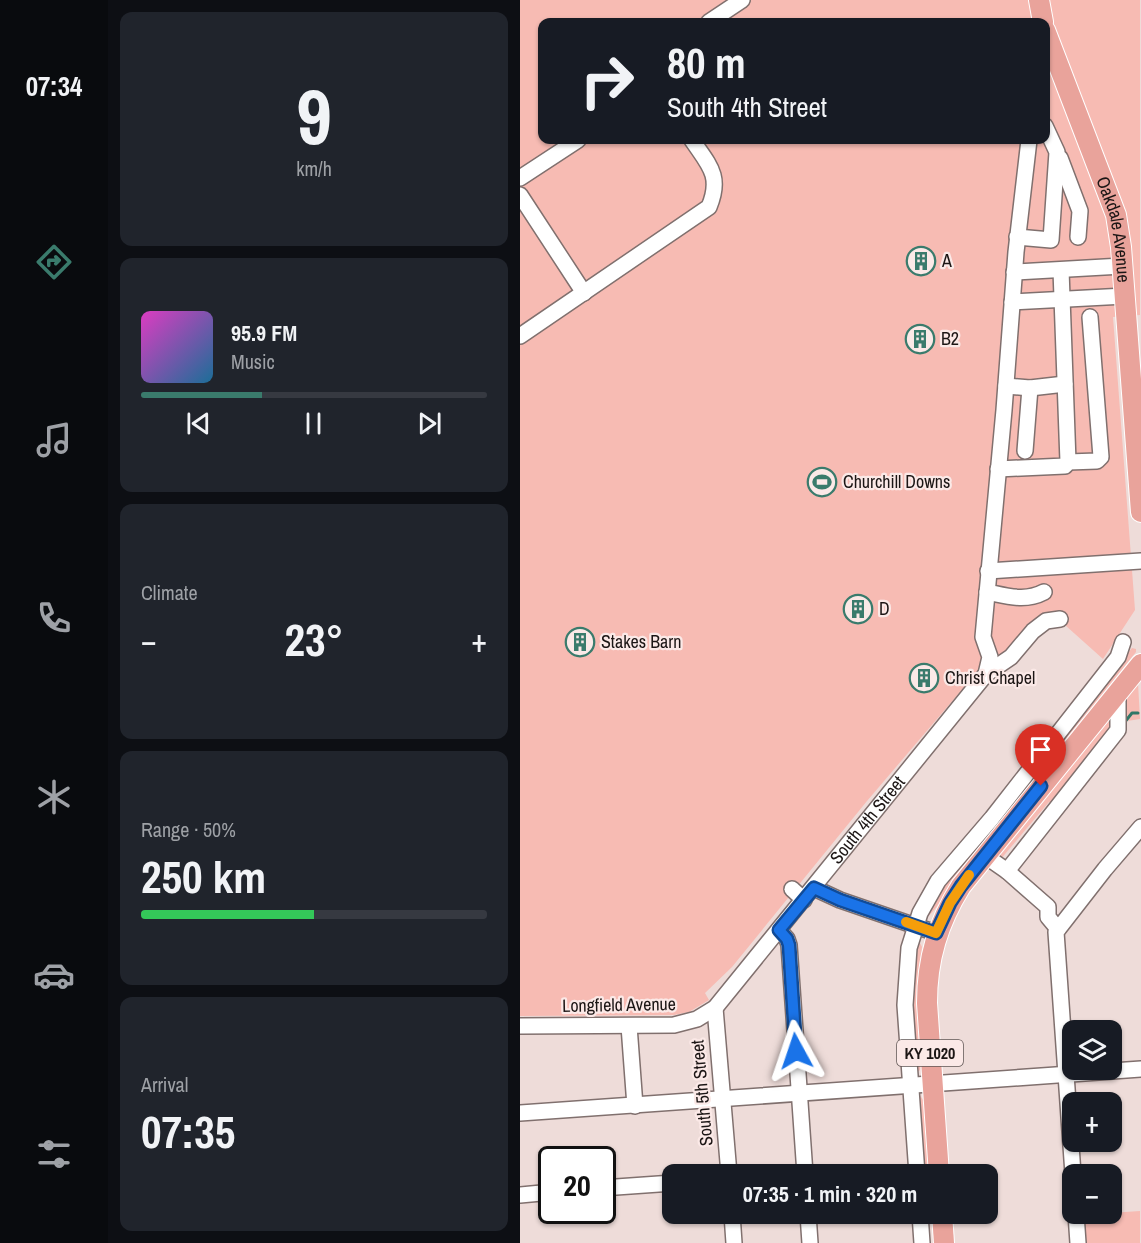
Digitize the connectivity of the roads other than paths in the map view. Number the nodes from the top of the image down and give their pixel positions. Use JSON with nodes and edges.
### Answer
{"nodes":[{"id":1,"x":742,"y":0,"type":"edge"},
{"id":2,"x":715,"y":18,"type":"edge"},
{"id":3,"x":1050,"y":43,"type":"edge"},
{"id":4,"x":1050,"y":137,"type":"edge"},
{"id":5,"x":572,"y":144,"type":"edge"},
{"id":6,"x":695,"y":144,"type":"edge"},
{"id":7,"x":1029,"y":144,"type":"edge"},
{"id":8,"x":1057,"y":152,"type":"junction"},
{"id":9,"x":520,"y":178,"type":"edge"},
{"id":10,"x":520,"y":195,"type":"edge"},
{"id":11,"x":1017,"y":237,"type":"junction"},
{"id":12,"x":1078,"y":237,"type":"dead end"},
{"id":13,"x":1122,"y":266,"type":"junction"},
{"id":14,"x":1061,"y":270,"type":"junction"},
{"id":15,"x":1014,"y":272,"type":"junction"},
{"id":16,"x":584,"y":292,"type":"junction"},
{"id":17,"x":1125,"y":296,"type":"junction"},
{"id":18,"x":1062,"y":300,"type":"junction"},
{"id":19,"x":1012,"y":302,"type":"junction"},
{"id":20,"x":1134,"y":321,"type":"edge"},
{"id":21,"x":1063,"y":332,"type":"junction"},
{"id":22,"x":520,"y":336,"type":"edge"},
{"id":23,"x":1065,"y":384,"type":"junction"},
{"id":24,"x":1006,"y":386,"type":"junction"},
{"id":25,"x":1030,"y":388,"type":"junction"},
{"id":26,"x":1001,"y":449,"type":"junction"},
{"id":27,"x":1025,"y":452,"type":"junction"},
{"id":28,"x":1068,"y":462,"type":"junction"},
{"id":29,"x":1024,"y":468,"type":"junction"},
{"id":30,"x":998,"y":469,"type":"junction"},
{"id":31,"x":1141,"y":512,"type":"edge"},
{"id":32,"x":1141,"y":561,"type":"edge"},
{"id":33,"x":988,"y":571,"type":"junction"},
{"id":34,"x":986,"y":592,"type":"junction"},
{"id":35,"x":1044,"y":592,"type":"dead end"},
{"id":36,"x":1060,"y":619,"type":"dead end"},
{"id":37,"x":1123,"y":642,"type":"dead end"},
{"id":38,"x":1141,"y":664,"type":"edge"},
{"id":39,"x":986,"y":674,"type":"junction"},
{"id":40,"x":1118,"y":692,"type":"junction"},
{"id":41,"x":1141,"y":827,"type":"edge"},
{"id":42,"x":985,"y":855,"type":"junction"},
{"id":43,"x":1007,"y":872,"type":"junction"},
{"id":44,"x":804,"y":892,"type":"junction"},
{"id":45,"x":915,"y":926,"type":"junction"},
{"id":46,"x":1058,"y":929,"type":"junction"},
{"id":47,"x":779,"y":930,"type":"junction"},
{"id":48,"x":936,"y":933,"type":"junction"},
{"id":49,"x":715,"y":1008,"type":"junction"},
{"id":50,"x":520,"y":1026,"type":"edge"},
{"id":51,"x":630,"y":1026,"type":"junction"},
{"id":52,"x":1062,"y":1028,"type":"edge"},
{"id":53,"x":1141,"y":1069,"type":"edge"},
{"id":54,"x":1122,"y":1070,"type":"edge"},
{"id":55,"x":1062,"y":1074,"type":"edge"},
{"id":56,"x":1065,"y":1080,"type":"edge"},
{"id":57,"x":932,"y":1083,"type":"junction"},
{"id":58,"x":910,"y":1085,"type":"junction"},
{"id":59,"x":799,"y":1093,"type":"junction"},
{"id":60,"x":723,"y":1100,"type":"junction"},
{"id":61,"x":635,"y":1106,"type":"junction"},
{"id":62,"x":520,"y":1113,"type":"edge"},
{"id":63,"x":728,"y":1164,"type":"edge"},
{"id":64,"x":804,"y":1164,"type":"edge"},
{"id":65,"x":916,"y":1164,"type":"edge"},
{"id":66,"x":938,"y":1164,"type":"edge"},
{"id":67,"x":1072,"y":1164,"type":"edge"},
{"id":68,"x":662,"y":1184,"type":"edge"},
{"id":69,"x":616,"y":1187,"type":"edge"},
{"id":70,"x":538,"y":1193,"type":"edge"},
{"id":71,"x":520,"y":1195,"type":"edge"},
{"id":72,"x":733,"y":1224,"type":"edge"},
{"id":73,"x":809,"y":1224,"type":"edge"},
{"id":74,"x":921,"y":1224,"type":"edge"},
{"id":75,"x":943,"y":1224,"type":"edge"},
{"id":76,"x":1077,"y":1224,"type":"edge"},
{"id":77,"x":734,"y":1243,"type":"edge"},
{"id":78,"x":810,"y":1243,"type":"edge"},
{"id":79,"x":922,"y":1243,"type":"edge"},
{"id":80,"x":944,"y":1243,"type":"edge"},
{"id":81,"x":1078,"y":1243,"type":"edge"}],
"edges":[{"from":1,"to":2,"type":"street"},
{"from":3,"to":13,"type":"main road","name":"Oakdale Avenue"},
{"from":4,"to":8,"type":"street"},
{"from":5,"to":9,"type":"street"},
{"from":6,"to":16,"type":"street"},
{"from":7,"to":11,"type":"street"},
{"from":8,"to":11,"type":"street"},
{"from":8,"to":12,"type":"street"},
{"from":10,"to":16,"type":"street"},
{"from":11,"to":15,"type":"street"},
{"from":13,"to":14,"type":"street"},
{"from":13,"to":17,"type":"main road","name":"Oakdale Avenue"},
{"from":14,"to":15,"type":"street"},
{"from":14,"to":18,"type":"street"},
{"from":15,"to":19,"type":"street"},
{"from":16,"to":22,"type":"street"},
{"from":17,"to":18,"type":"street"},
{"from":17,"to":20,"type":"main road","name":"Oakdale Avenue"},
{"from":18,"to":19,"type":"street"},
{"from":18,"to":21,"type":"street"},
{"from":19,"to":24,"type":"street"},
{"from":20,"to":31,"type":"main road","name":"Oakdale Avenue"},
{"from":21,"to":23,"type":"street"},
{"from":21,"to":28,"type":"street"},
{"from":23,"to":25,"type":"street"},
{"from":23,"to":28,"type":"street"},
{"from":24,"to":25,"type":"street"},
{"from":24,"to":26,"type":"street"},
{"from":25,"to":27,"type":"street"},
{"from":26,"to":27,"type":"street"},
{"from":26,"to":30,"type":"street"},
{"from":27,"to":29,"type":"street"},
{"from":28,"to":29,"type":"street"},
{"from":29,"to":30,"type":"street"},
{"from":30,"to":33,"type":"street"},
{"from":32,"to":33,"type":"street"},
{"from":33,"to":34,"type":"street"},
{"from":34,"to":35,"type":"street"},
{"from":34,"to":39,"type":"street","name":"South 4th Street"},
{"from":36,"to":39,"type":"street"},
{"from":37,"to":45,"type":"street"},
{"from":38,"to":40,"type":"main road","number":"KY 1020"},
{"from":39,"to":44,"type":"street","name":"South 4th Street"},
{"from":40,"to":42,"type":"main road","number":"KY 1020"},
{"from":40,"to":43,"type":"street"},
{"from":41,"to":46,"type":"street"},
{"from":42,"to":43,"type":"street"},
{"from":42,"to":48,"type":"main road","number":"KY 1020"},
{"from":43,"to":46,"type":"street"},
{"from":44,"to":45,"type":"street"},
{"from":44,"to":47,"type":"street","name":"South 4th Street"},
{"from":45,"to":48,"type":"street"},
{"from":45,"to":58,"type":"street"},
{"from":46,"to":52,"type":"street"},
{"from":47,"to":49,"type":"street","name":"South 4th Street"},
{"from":47,"to":59,"type":"street"},
{"from":48,"to":57,"type":"main road","number":"KY 1020"},
{"from":49,"to":51,"type":"street","name":"Longfield Avenue"},
{"from":49,"to":60,"type":"street","name":"South 5th Street"},
{"from":50,"to":51,"type":"street","name":"Longfield Avenue"},
{"from":51,"to":61,"type":"street"},
{"from":53,"to":54,"type":"street"},
{"from":55,"to":57,"type":"street"},
{"from":56,"to":67,"type":"street"},
{"from":57,"to":58,"type":"street"},
{"from":57,"to":66,"type":"main road","number":"KY 1020"},
{"from":58,"to":59,"type":"street"},
{"from":58,"to":65,"type":"street"},
{"from":59,"to":60,"type":"street"},
{"from":59,"to":64,"type":"street"},
{"from":60,"to":61,"type":"street"},
{"from":60,"to":63,"type":"street","name":"South 5th Street"},
{"from":61,"to":62,"type":"street"},
{"from":68,"to":69,"type":"street"},
{"from":70,"to":71,"type":"street"},
{"from":72,"to":77,"type":"street"},
{"from":73,"to":78,"type":"street"},
{"from":74,"to":79,"type":"street"},
{"from":75,"to":80,"type":"main road"},
{"from":76,"to":81,"type":"street"}]}
